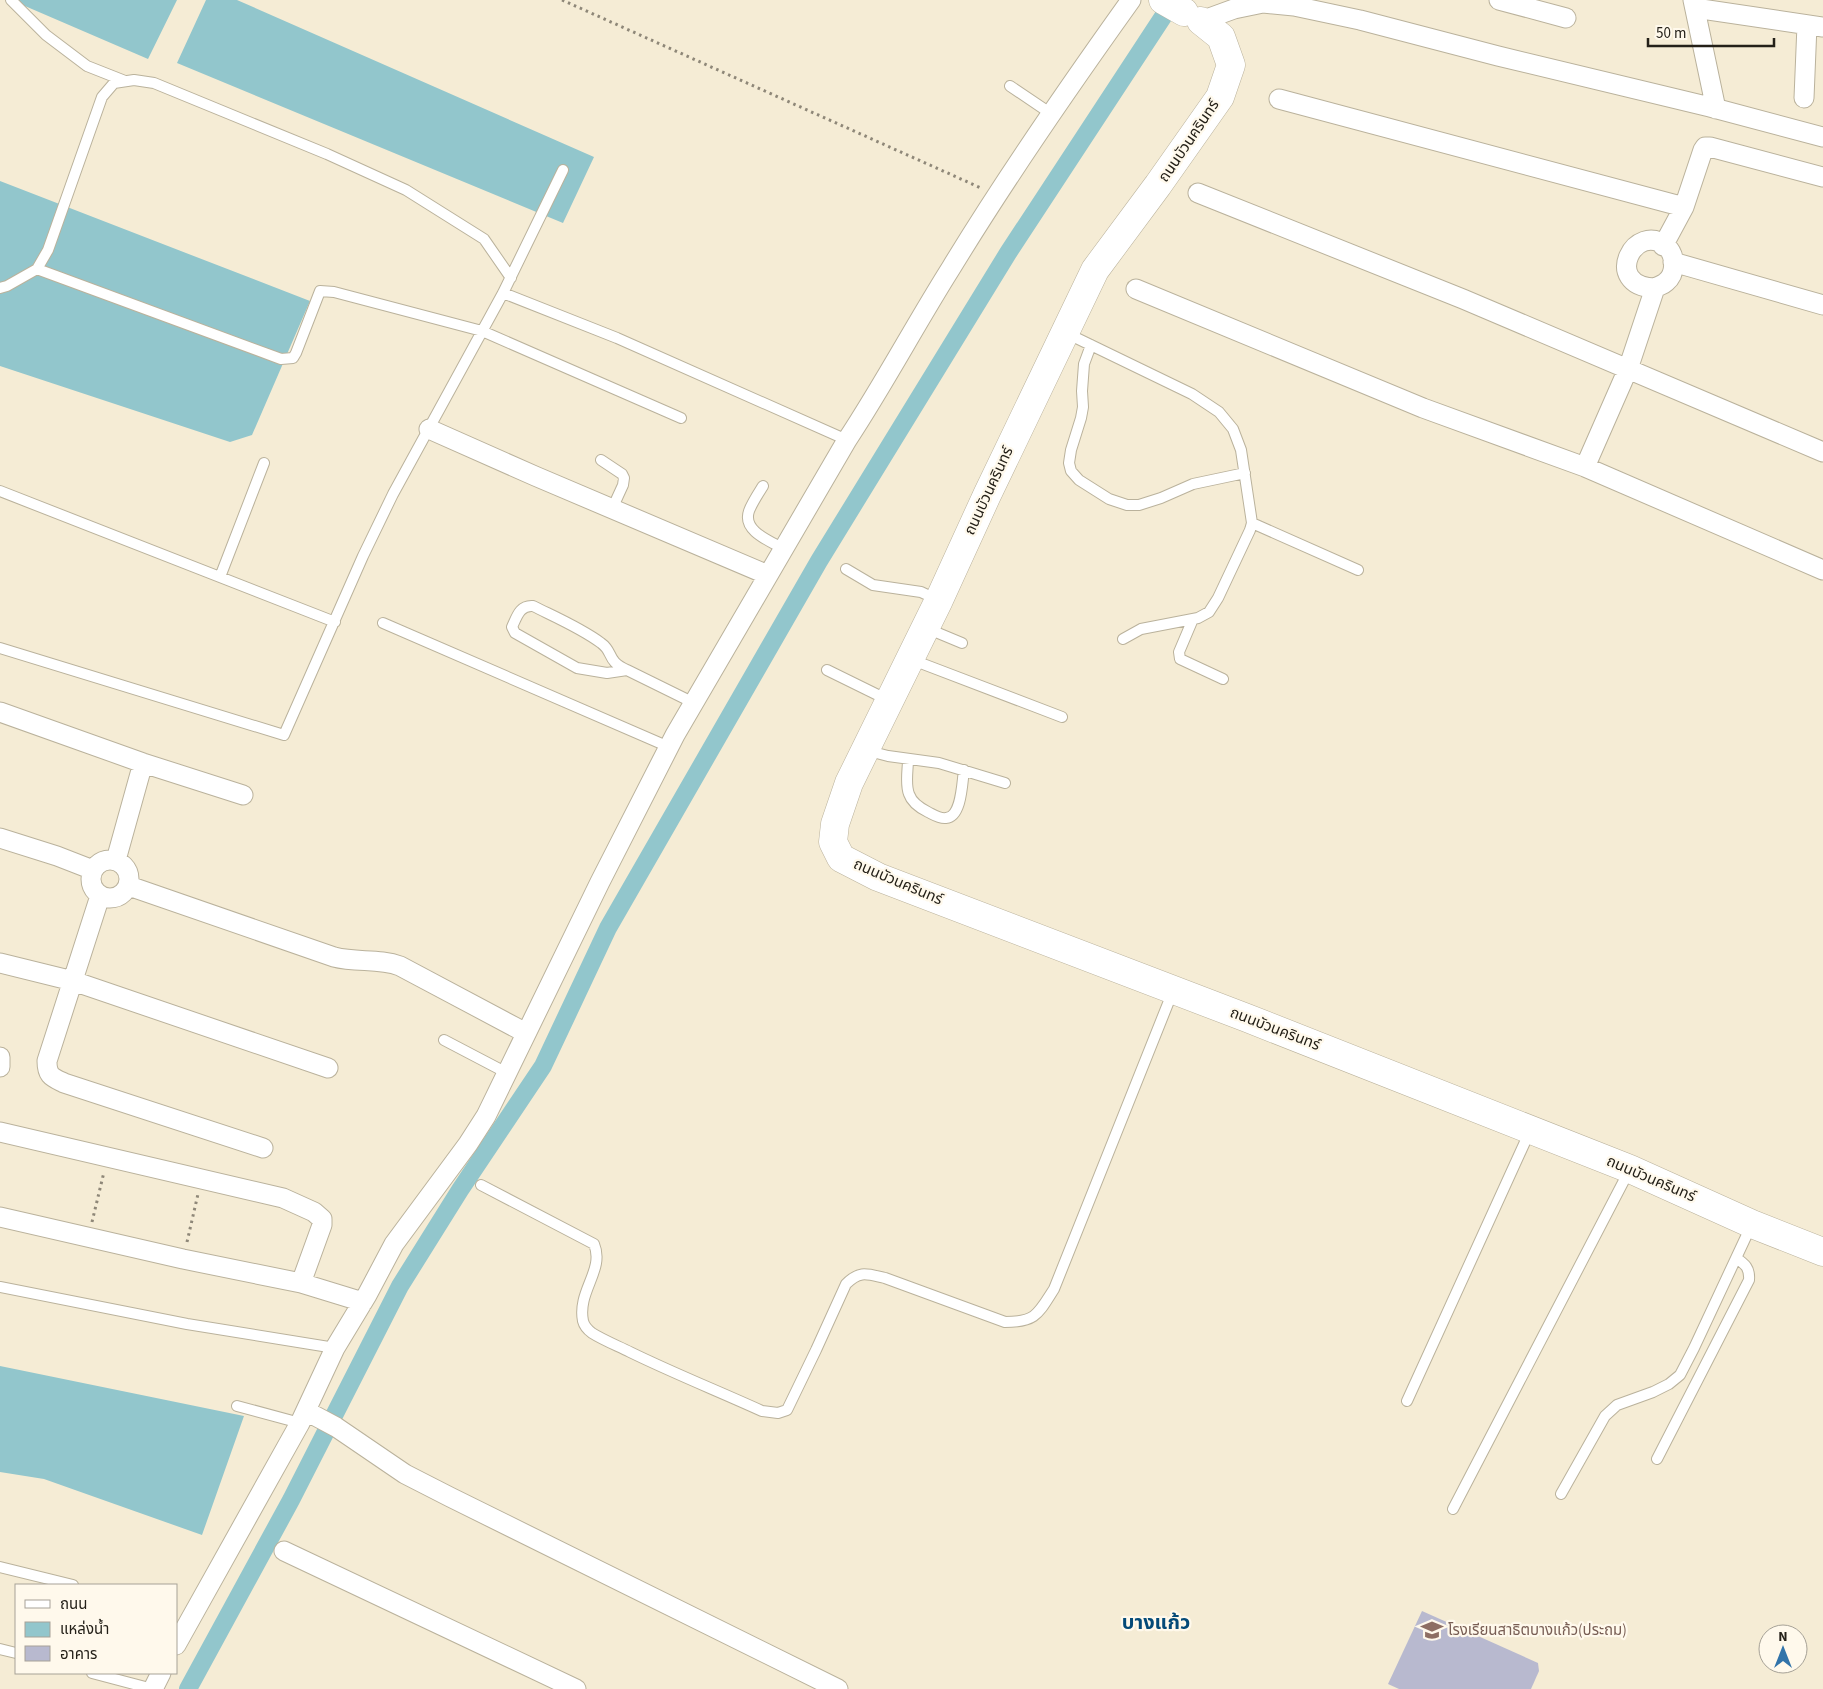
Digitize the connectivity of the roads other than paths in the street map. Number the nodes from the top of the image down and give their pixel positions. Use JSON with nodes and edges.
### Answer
{"nodes":[{"id":1,"x":11,"y":0,"type":"edge"},
{"id":2,"x":1131,"y":0,"type":"edge"},
{"id":3,"x":1499,"y":0,"type":"edge"},
{"id":4,"x":1528,"y":4,"type":"edge"},
{"id":5,"x":1694,"y":4,"type":"edge"},
{"id":6,"x":1183,"y":11,"type":"edge"},
{"id":7,"x":1566,"y":18,"type":"dead end"},
{"id":8,"x":1815,"y":26,"type":"edge"},
{"id":9,"x":126,"y":81,"type":"junction"},
{"id":10,"x":1010,"y":86,"type":"dead end"},
{"id":11,"x":1279,"y":98,"type":"dead end"},
{"id":12,"x":1804,"y":98,"type":"dead end"},
{"id":13,"x":1716,"y":109,"type":"junction"},
{"id":14,"x":1050,"y":113,"type":"junction"},
{"id":15,"x":1823,"y":137,"type":"edge"},
{"id":16,"x":563,"y":170,"type":"dead end"},
{"id":17,"x":1823,"y":177,"type":"edge"},
{"id":18,"x":1198,"y":192,"type":"dead end"},
{"id":19,"x":1684,"y":207,"type":"junction"},
{"id":20,"x":1664,"y":246,"type":"junction"},
{"id":21,"x":1673,"y":262,"type":"junction"},
{"id":22,"x":37,"y":269,"type":"junction"},
{"id":23,"x":510,"y":278,"type":"junction"},
{"id":24,"x":0,"y":288,"type":"edge"},
{"id":25,"x":1655,"y":288,"type":"junction"},
{"id":26,"x":1136,"y":289,"type":"dead end"},
{"id":27,"x":503,"y":293,"type":"junction"},
{"id":28,"x":1823,"y":305,"type":"edge"},
{"id":29,"x":482,"y":331,"type":"junction"},
{"id":30,"x":1066,"y":333,"type":"junction"},
{"id":31,"x":1090,"y":345,"type":"junction"},
{"id":32,"x":1628,"y":369,"type":"junction"},
{"id":33,"x":681,"y":418,"type":"dead end"},
{"id":34,"x":429,"y":429,"type":"junction"},
{"id":35,"x":847,"y":440,"type":"junction"},
{"id":36,"x":1823,"y":452,"type":"edge"},
{"id":37,"x":601,"y":460,"type":"dead end"},
{"id":38,"x":264,"y":463,"type":"dead end"},
{"id":39,"x":1585,"y":468,"type":"junction"},
{"id":40,"x":1245,"y":473,"type":"junction"},
{"id":41,"x":763,"y":486,"type":"dead end"},
{"id":42,"x":0,"y":491,"type":"edge"},
{"id":43,"x":612,"y":509,"type":"junction"},
{"id":44,"x":1252,"y":523,"type":"junction"},
{"id":45,"x":784,"y":549,"type":"junction"},
{"id":46,"x":846,"y":569,"type":"dead end"},
{"id":47,"x":1358,"y":570,"type":"dead end"},
{"id":48,"x":1823,"y":570,"type":"edge"},
{"id":49,"x":768,"y":575,"type":"junction"},
{"id":50,"x":220,"y":577,"type":"junction"},
{"id":51,"x":938,"y":600,"type":"junction"},
{"id":52,"x":1193,"y":619,"type":"junction"},
{"id":53,"x":335,"y":622,"type":"junction"},
{"id":54,"x":383,"y":624,"type":"dead end"},
{"id":55,"x":925,"y":627,"type":"junction"},
{"id":56,"x":1123,"y":639,"type":"dead end"},
{"id":57,"x":962,"y":642,"type":"dead end"},
{"id":58,"x":0,"y":648,"type":"edge"},
{"id":59,"x":910,"y":658,"type":"junction"},
{"id":60,"x":627,"y":670,"type":"junction"},
{"id":61,"x":827,"y":670,"type":"dead end"},
{"id":62,"x":1223,"y":679,"type":"dead end"},
{"id":63,"x":889,"y":701,"type":"junction"},
{"id":64,"x":694,"y":703,"type":"junction"},
{"id":65,"x":0,"y":712,"type":"edge"},
{"id":66,"x":1062,"y":717,"type":"dead end"},
{"id":67,"x":669,"y":748,"type":"junction"},
{"id":68,"x":864,"y":750,"type":"junction"},
{"id":69,"x":908,"y":759,"type":"junction"},
{"id":70,"x":143,"y":763,"type":"junction"},
{"id":71,"x":964,"y":770,"type":"junction"},
{"id":72,"x":1006,"y":783,"type":"dead end"},
{"id":73,"x":243,"y":795,"type":"dead end"},
{"id":74,"x":0,"y":838,"type":"edge"},
{"id":75,"x":116,"y":860,"type":"junction"},
{"id":76,"x":93,"y":870,"type":"junction"},
{"id":77,"x":129,"y":886,"type":"junction"},
{"id":78,"x":100,"y":896,"type":"junction"},
{"id":79,"x":0,"y":963,"type":"edge"},
{"id":80,"x":73,"y":981,"type":"junction"},
{"id":81,"x":1173,"y":990,"type":"junction"},
{"id":82,"x":526,"y":1033,"type":"junction"},
{"id":83,"x":444,"y":1040,"type":"dead end"},
{"id":84,"x":0,"y":1057,"type":"edge"},
{"id":85,"x":0,"y":1067,"type":"edge"},
{"id":86,"x":328,"y":1068,"type":"dead end"},
{"id":87,"x":507,"y":1073,"type":"junction"},
{"id":88,"x":1530,"y":1130,"type":"junction"},
{"id":89,"x":0,"y":1132,"type":"edge"},
{"id":90,"x":263,"y":1148,"type":"dead end"},
{"id":91,"x":1630,"y":1169,"type":"junction"},
{"id":92,"x":481,"y":1185,"type":"dead end"},
{"id":93,"x":0,"y":1217,"type":"edge"},
{"id":94,"x":1752,"y":1224,"type":"junction"},
{"id":95,"x":1823,"y":1252,"type":"edge"},
{"id":96,"x":1736,"y":1258,"type":"junction"},
{"id":97,"x":301,"y":1283,"type":"junction"},
{"id":98,"x":0,"y":1287,"type":"edge"},
{"id":99,"x":363,"y":1302,"type":"junction"},
{"id":100,"x":336,"y":1348,"type":"junction"},
{"id":101,"x":1407,"y":1402,"type":"dead end"},
{"id":102,"x":237,"y":1406,"type":"dead end"},
{"id":103,"x":304,"y":1415,"type":"junction"},
{"id":104,"x":1657,"y":1459,"type":"dead end"},
{"id":105,"x":1561,"y":1494,"type":"dead end"},
{"id":106,"x":1453,"y":1510,"type":"dead end"},
{"id":107,"x":284,"y":1551,"type":"dead end"},
{"id":108,"x":0,"y":1568,"type":"edge"},
{"id":109,"x":69,"y":1584,"type":"edge"},
{"id":110,"x":178,"y":1641,"type":"edge"},
{"id":111,"x":0,"y":1649,"type":"edge"},
{"id":112,"x":15,"y":1653,"type":"edge"},
{"id":113,"x":96,"y":1674,"type":"edge"},
{"id":114,"x":161,"y":1674,"type":"edge"},
{"id":115,"x":153,"y":1689,"type":"edge"},
{"id":116,"x":576,"y":1689,"type":"edge"},
{"id":117,"x":838,"y":1689,"type":"edge"}],
"edges":[{"from":1,"to":9,"type":"lane"},
{"from":2,"to":14,"type":"street"},
{"from":3,"to":4,"type":"street"},
{"from":4,"to":7,"type":"street"},
{"from":5,"to":8,"type":"street"},
{"from":5,"to":13,"type":"street"},
{"from":6,"to":13,"type":"street"},
{"from":6,"to":30,"type":"street","name":"ถนนบัวนครินทร์"},
{"from":8,"to":12,"type":"street"},
{"from":9,"to":22,"type":"lane"},
{"from":9,"to":23,"type":"lane"},
{"from":10,"to":14,"type":"lane"},
{"from":11,"to":19,"type":"street"},
{"from":13,"to":15,"type":"street"},
{"from":14,"to":35,"type":"street"},
{"from":16,"to":23,"type":"lane"},
{"from":17,"to":19,"type":"street"},
{"from":18,"to":32,"type":"street"},
{"from":19,"to":20,"type":"street"},
{"from":20,"to":21,"type":"street"},
{"from":20,"to":25,"type":"street"},
{"from":21,"to":25,"type":"street"},
{"from":21,"to":28,"type":"street"},
{"from":22,"to":24,"type":"lane"},
{"from":22,"to":29,"type":"lane"},
{"from":23,"to":27,"type":"lane"},
{"from":25,"to":32,"type":"street"},
{"from":26,"to":39,"type":"street"},
{"from":27,"to":29,"type":"lane"},
{"from":27,"to":35,"type":"lane"},
{"from":29,"to":33,"type":"lane"},
{"from":29,"to":34,"type":"lane"},
{"from":30,"to":31,"type":"lane"},
{"from":30,"to":51,"type":"street","name":"ถนนบัวนครินทร์"},
{"from":31,"to":40,"type":"lane"},
{"from":31,"to":40,"type":"lane"},
{"from":32,"to":36,"type":"street"},
{"from":32,"to":39,"type":"street"},
{"from":34,"to":43,"type":"street"},
{"from":34,"to":53,"type":"lane"},
{"from":35,"to":45,"type":"street"},
{"from":37,"to":43,"type":"lane"},
{"from":38,"to":50,"type":"lane"},
{"from":39,"to":48,"type":"street"},
{"from":40,"to":44,"type":"lane"},
{"from":41,"to":45,"type":"lane"},
{"from":42,"to":50,"type":"lane"},
{"from":43,"to":49,"type":"street"},
{"from":44,"to":47,"type":"lane"},
{"from":44,"to":52,"type":"lane"},
{"from":45,"to":49,"type":"street"},
{"from":46,"to":51,"type":"lane"},
{"from":49,"to":64,"type":"street"},
{"from":50,"to":53,"type":"lane"},
{"from":51,"to":55,"type":"street","name":"ถนนบัวนครินทร์"},
{"from":52,"to":56,"type":"lane"},
{"from":52,"to":62,"type":"lane"},
{"from":53,"to":58,"type":"lane"},
{"from":54,"to":67,"type":"lane"},
{"from":55,"to":57,"type":"lane"},
{"from":55,"to":59,"type":"street","name":"ถนนบัวนครินทร์"},
{"from":59,"to":63,"type":"street","name":"ถนนบัวนครินทร์"},
{"from":59,"to":66,"type":"lane"},
{"from":60,"to":60,"type":"lane"},
{"from":60,"to":64,"type":"lane"},
{"from":61,"to":63,"type":"lane"},
{"from":63,"to":68,"type":"street","name":"ถนนบัวนครินทร์"},
{"from":64,"to":67,"type":"street"},
{"from":65,"to":70,"type":"street"},
{"from":67,"to":82,"type":"street"},
{"from":68,"to":69,"type":"lane"},
{"from":68,"to":81,"type":"street","name":"ถนนบัวนครินทร์"},
{"from":69,"to":71,"type":"lane"},
{"from":69,"to":71,"type":"lane"},
{"from":70,"to":73,"type":"street"},
{"from":70,"to":75,"type":"street"},
{"from":71,"to":72,"type":"lane"},
{"from":74,"to":76,"type":"street"},
{"from":75,"to":76,"type":"street"},
{"from":75,"to":77,"type":"street"},
{"from":76,"to":78,"type":"street"},
{"from":77,"to":78,"type":"street"},
{"from":77,"to":82,"type":"street"},
{"from":78,"to":80,"type":"street"},
{"from":79,"to":80,"type":"street"},
{"from":80,"to":86,"type":"street"},
{"from":80,"to":90,"type":"street"},
{"from":81,"to":88,"type":"street","name":"ถนนบัวนครินทร์"},
{"from":81,"to":92,"type":"lane"},
{"from":82,"to":87,"type":"street"},
{"from":83,"to":87,"type":"lane"},
{"from":84,"to":85,"type":"street"},
{"from":87,"to":99,"type":"street"},
{"from":88,"to":91,"type":"street","name":"ถนนบัวนครินทร์"},
{"from":88,"to":101,"type":"lane"},
{"from":89,"to":97,"type":"street"},
{"from":91,"to":94,"type":"street","name":"ถนนบัวนครินทร์"},
{"from":91,"to":106,"type":"lane"},
{"from":93,"to":97,"type":"street"},
{"from":94,"to":95,"type":"street","name":"ถนนบัวนครินทร์"},
{"from":94,"to":96,"type":"lane"},
{"from":96,"to":104,"type":"lane"},
{"from":96,"to":105,"type":"lane"},
{"from":97,"to":99,"type":"street"},
{"from":98,"to":100,"type":"lane"},
{"from":99,"to":100,"type":"street"},
{"from":100,"to":103,"type":"street"},
{"from":102,"to":103,"type":"lane"},
{"from":103,"to":110,"type":"street"},
{"from":103,"to":117,"type":"street"},
{"from":107,"to":116,"type":"street"},
{"from":108,"to":109,"type":"lane"},
{"from":111,"to":112,"type":"lane"},
{"from":113,"to":115,"type":"lane"},
{"from":114,"to":115,"type":"street"}]}
